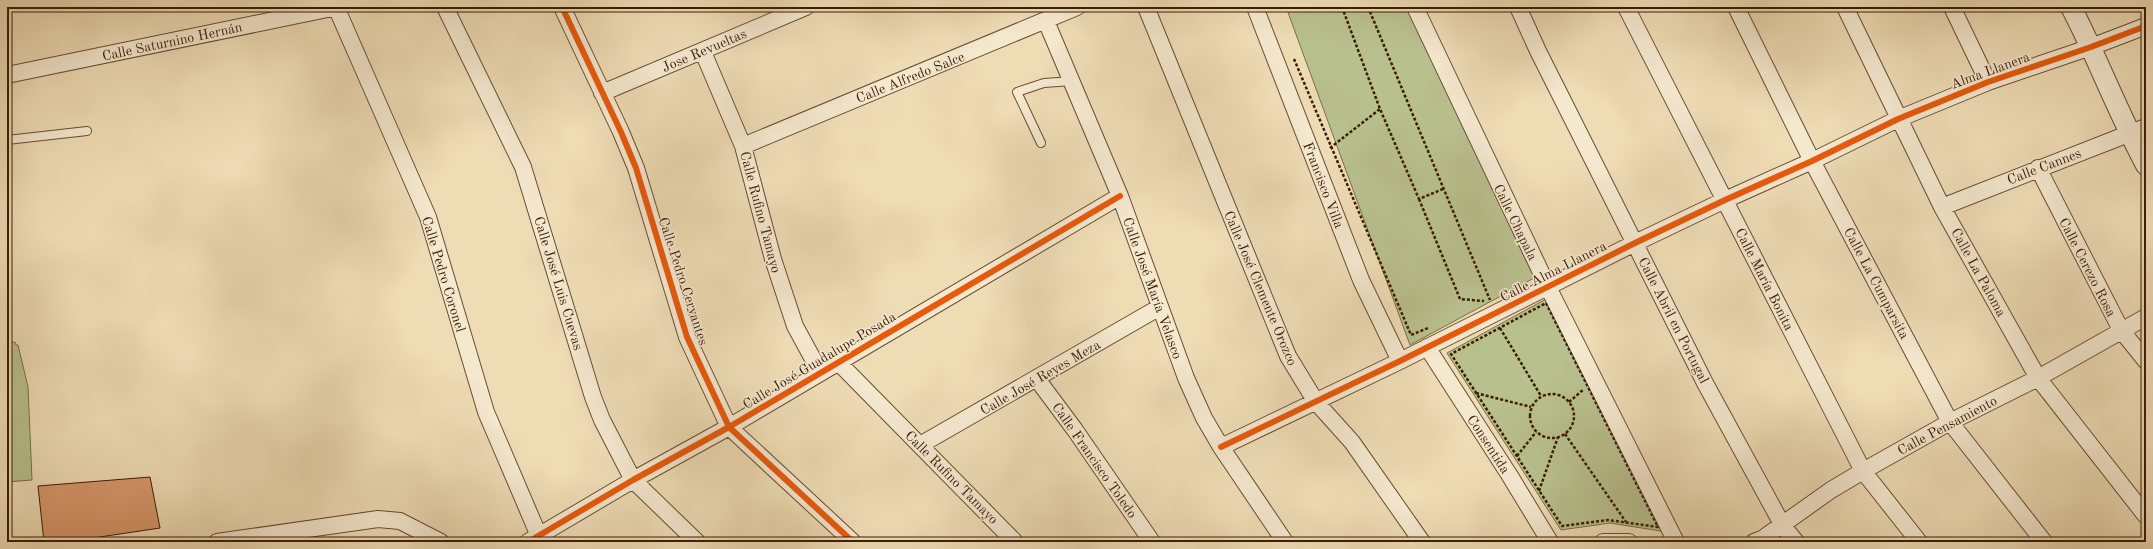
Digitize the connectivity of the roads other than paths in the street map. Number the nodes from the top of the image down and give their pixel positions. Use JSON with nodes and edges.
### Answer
{"nodes":[{"id":1,"x":336,"y":7,"type":"edge"},
{"id":2,"x":445,"y":7,"type":"edge"},
{"id":3,"x":562,"y":7,"type":"edge"},
{"id":4,"x":806,"y":7,"type":"edge"},
{"id":5,"x":1077,"y":7,"type":"edge"},
{"id":6,"x":1146,"y":7,"type":"edge"},
{"id":7,"x":1255,"y":7,"type":"edge"},
{"id":8,"x":1415,"y":7,"type":"edge"},
{"id":9,"x":1518,"y":7,"type":"edge"},
{"id":10,"x":1626,"y":7,"type":"edge"},
{"id":11,"x":1736,"y":7,"type":"edge"},
{"id":12,"x":1845,"y":7,"type":"edge"},
{"id":13,"x":1952,"y":7,"type":"edge"},
{"id":14,"x":2071,"y":7,"type":"edge"},
{"id":15,"x":1046,"y":21,"type":"junction"},
{"id":16,"x":2146,"y":26,"type":"edge"},
{"id":17,"x":2092,"y":47,"type":"junction"},
{"id":18,"x":703,"y":52,"type":"junction"},
{"id":19,"x":7,"y":75,"type":"edge"},
{"id":20,"x":1073,"y":82,"type":"junction"},
{"id":21,"x":1988,"y":82,"type":"junction"},
{"id":22,"x":602,"y":93,"type":"junction"},
{"id":23,"x":1898,"y":119,"type":"junction"},
{"id":24,"x":2138,"y":130,"type":"edge"},
{"id":25,"x":86,"y":131,"type":"dead end"},
{"id":26,"x":7,"y":140,"type":"edge"},
{"id":27,"x":1040,"y":143,"type":"dead end"},
{"id":28,"x":742,"y":146,"type":"junction"},
{"id":29,"x":1812,"y":162,"type":"junction"},
{"id":30,"x":2146,"y":165,"type":"edge"},
{"id":31,"x":2038,"y":168,"type":"junction"},
{"id":32,"x":1120,"y":196,"type":"junction"},
{"id":33,"x":1725,"y":200,"type":"junction"},
{"id":34,"x":1942,"y":207,"type":"junction"},
{"id":35,"x":1635,"y":242,"type":"junction"},
{"id":36,"x":1548,"y":287,"type":"junction"},
{"id":37,"x":1160,"y":307,"type":"junction"},
{"id":38,"x":2146,"y":317,"type":"edge"},
{"id":39,"x":2121,"y":330,"type":"junction"},
{"id":40,"x":1427,"y":347,"type":"junction"},
{"id":41,"x":1400,"y":361,"type":"junction"},
{"id":42,"x":2146,"y":361,"type":"edge"},
{"id":43,"x":838,"y":362,"type":"junction"},
{"id":44,"x":820,"y":372,"type":"junction"},
{"id":45,"x":2038,"y":378,"type":"junction"},
{"id":46,"x":1037,"y":379,"type":"junction"},
{"id":47,"x":1316,"y":402,"type":"junction"},
{"id":48,"x":1950,"y":422,"type":"junction"},
{"id":49,"x":729,"y":427,"type":"junction"},
{"id":50,"x":920,"y":445,"type":"junction"},
{"id":51,"x":1220,"y":447,"type":"junction"},
{"id":52,"x":1863,"y":471,"type":"junction"},
{"id":53,"x":633,"y":480,"type":"junction"},
{"id":54,"x":2146,"y":516,"type":"edge"},
{"id":55,"x":1783,"y":526,"type":"junction"},
{"id":56,"x":538,"y":540,"type":"edge"},
{"id":57,"x":217,"y":542,"type":"edge"},
{"id":58,"x":441,"y":542,"type":"edge"},
{"id":59,"x":697,"y":542,"type":"edge"},
{"id":60,"x":853,"y":542,"type":"edge"},
{"id":61,"x":1015,"y":542,"type":"edge"},
{"id":62,"x":1152,"y":542,"type":"edge"},
{"id":63,"x":1285,"y":542,"type":"edge"},
{"id":64,"x":1422,"y":542,"type":"edge"},
{"id":65,"x":1550,"y":542,"type":"edge"},
{"id":66,"x":1603,"y":542,"type":"edge"},
{"id":67,"x":1623,"y":542,"type":"edge"},
{"id":68,"x":1676,"y":542,"type":"edge"},
{"id":69,"x":1754,"y":542,"type":"edge"},
{"id":70,"x":1796,"y":542,"type":"edge"},
{"id":71,"x":1919,"y":542,"type":"edge"},
{"id":72,"x":2044,"y":542,"type":"edge"}],
"edges":[{"from":1,"to":19,"type":"street","name":"Calle Saturnino Hernán"},
{"from":1,"to":56,"type":"street","name":"Calle Pedro Coronel"},
{"from":2,"to":53,"type":"street","name":"Calle José Luis Cuevas"},
{"from":3,"to":22,"type":"street","name":"Calle Pedro Cervantes"},
{"from":4,"to":18,"type":"street","name":"Jose Revueltas"},
{"from":5,"to":15,"type":"street","name":"Calle Alfredo Salce"},
{"from":6,"to":47,"type":"street","name":"Calle José Clemente Orozco"},
{"from":7,"to":41,"type":"street","name":"Francisco Villa"},
{"from":8,"to":36,"type":"street","name":"Calle Chapala"},
{"from":9,"to":35,"type":"street","name":"Calle Abril en Portugal"},
{"from":10,"to":33,"type":"street","name":"Calle María Bonita"},
{"from":11,"to":29,"type":"street","name":"Calle La Cumparsita"},
{"from":12,"to":23,"type":"street","name":"Calle La Paloma"},
{"from":13,"to":21,"type":"street"},
{"from":14,"to":17,"type":"street"},
{"from":15,"to":20,"type":"street","name":"Calle José María Velasco"},
{"from":15,"to":28,"type":"street","name":"Calle Alfredo Salce"},
{"from":16,"to":17,"type":"street","name":"Alma Llanera"},
{"from":17,"to":21,"type":"street","name":"Alma Llanera"},
{"from":17,"to":24,"type":"street"},
{"from":18,"to":22,"type":"street","name":"Jose Revueltas"},
{"from":18,"to":28,"type":"street","name":"Calle Rufino Tamayo"},
{"from":20,"to":27,"type":"lane"},
{"from":20,"to":32,"type":"street","name":"Calle José María Velasco"},
{"from":21,"to":23,"type":"street","name":"Alma Llanera"},
{"from":22,"to":49,"type":"street","name":"Calle Pedro Cervantes"},
{"from":23,"to":29,"type":"street","name":"Calle Alma Llanera"},
{"from":23,"to":34,"type":"street","name":"Calle La Paloma"},
{"from":24,"to":30,"type":"street"},
{"from":24,"to":31,"type":"street","name":"Calle Cannes"},
{"from":25,"to":26,"type":"lane"},
{"from":28,"to":44,"type":"street","name":"Calle Rufino Tamayo"},
{"from":29,"to":33,"type":"street","name":"Calle Alma Llanera"},
{"from":29,"to":48,"type":"street","name":"Calle La Cumparsita"},
{"from":31,"to":34,"type":"street","name":"Calle Cannes"},
{"from":31,"to":39,"type":"street","name":"Calle Cerezo Rosa"},
{"from":32,"to":37,"type":"street","name":"Calle José María Velasco"},
{"from":32,"to":43,"type":"street","name":"Calle José Guadalupe Posada"},
{"from":33,"to":35,"type":"street","name":"Calle Alma Llanera"},
{"from":33,"to":52,"type":"street","name":"Calle María Bonita"},
{"from":34,"to":45,"type":"street","name":"Calle La Paloma"},
{"from":35,"to":36,"type":"street","name":"Calle Alma Llanera"},
{"from":35,"to":55,"type":"street","name":"Calle Abril en Portugal"},
{"from":36,"to":40,"type":"street","name":"Calle Alma Llanera"},
{"from":36,"to":68,"type":"street","name":"Calle Chapala"},
{"from":37,"to":46,"type":"street","name":"Calle José Reyes Meza"},
{"from":37,"to":51,"type":"street","name":"Calle José María Velasco"},
{"from":38,"to":39,"type":"street","name":"Calle Pensamiento"},
{"from":39,"to":42,"type":"street","name":"Calle Cerezo Rosa"},
{"from":39,"to":45,"type":"street","name":"Calle Pensamiento"},
{"from":40,"to":41,"type":"street","name":"Calle Alma Llanera"},
{"from":40,"to":65,"type":"street","name":"Consentida"},
{"from":41,"to":47,"type":"street","name":"Calle Alma Llanera"},
{"from":43,"to":44,"type":"street","name":"Calle José Guadalupe Posada"},
{"from":43,"to":50,"type":"street","name":"Calle Rufino Tamayo"},
{"from":44,"to":49,"type":"street","name":"Calle José Guadalupe Posada"},
{"from":45,"to":48,"type":"street","name":"Calle Pensamiento"},
{"from":45,"to":54,"type":"street","name":"Calle La Paloma"},
{"from":46,"to":50,"type":"street","name":"Calle José Reyes Meza"},
{"from":46,"to":62,"type":"street","name":"Calle Francisco Toledo"},
{"from":47,"to":51,"type":"street","name":"Calle Alma Llanera"},
{"from":47,"to":64,"type":"street","name":"Calle José Clemente Orozco"},
{"from":48,"to":52,"type":"street","name":"Calle Pensamiento"},
{"from":48,"to":72,"type":"street","name":"Calle La Cumparsita"},
{"from":49,"to":53,"type":"street","name":"Calle José Guadalupe Posada"},
{"from":49,"to":60,"type":"street","name":"Calle Pedro Cervantes"},
{"from":50,"to":61,"type":"street","name":"Calle Rufino Tamayo"},
{"from":51,"to":63,"type":"street","name":"Calle José María Velasco"},
{"from":52,"to":55,"type":"street","name":"Calle Pensamiento"},
{"from":52,"to":71,"type":"street","name":"Calle María Bonita"},
{"from":53,"to":56,"type":"street","name":"Calle José Guadalupe Posada"},
{"from":53,"to":59,"type":"street","name":"Calle José Luis Cuevas"},
{"from":55,"to":69,"type":"street","name":"Calle Pensamiento"},
{"from":55,"to":70,"type":"street","name":"Calle Abril en Portugal"},
{"from":57,"to":58,"type":"street"},
{"from":66,"to":67,"type":"street"}]}
